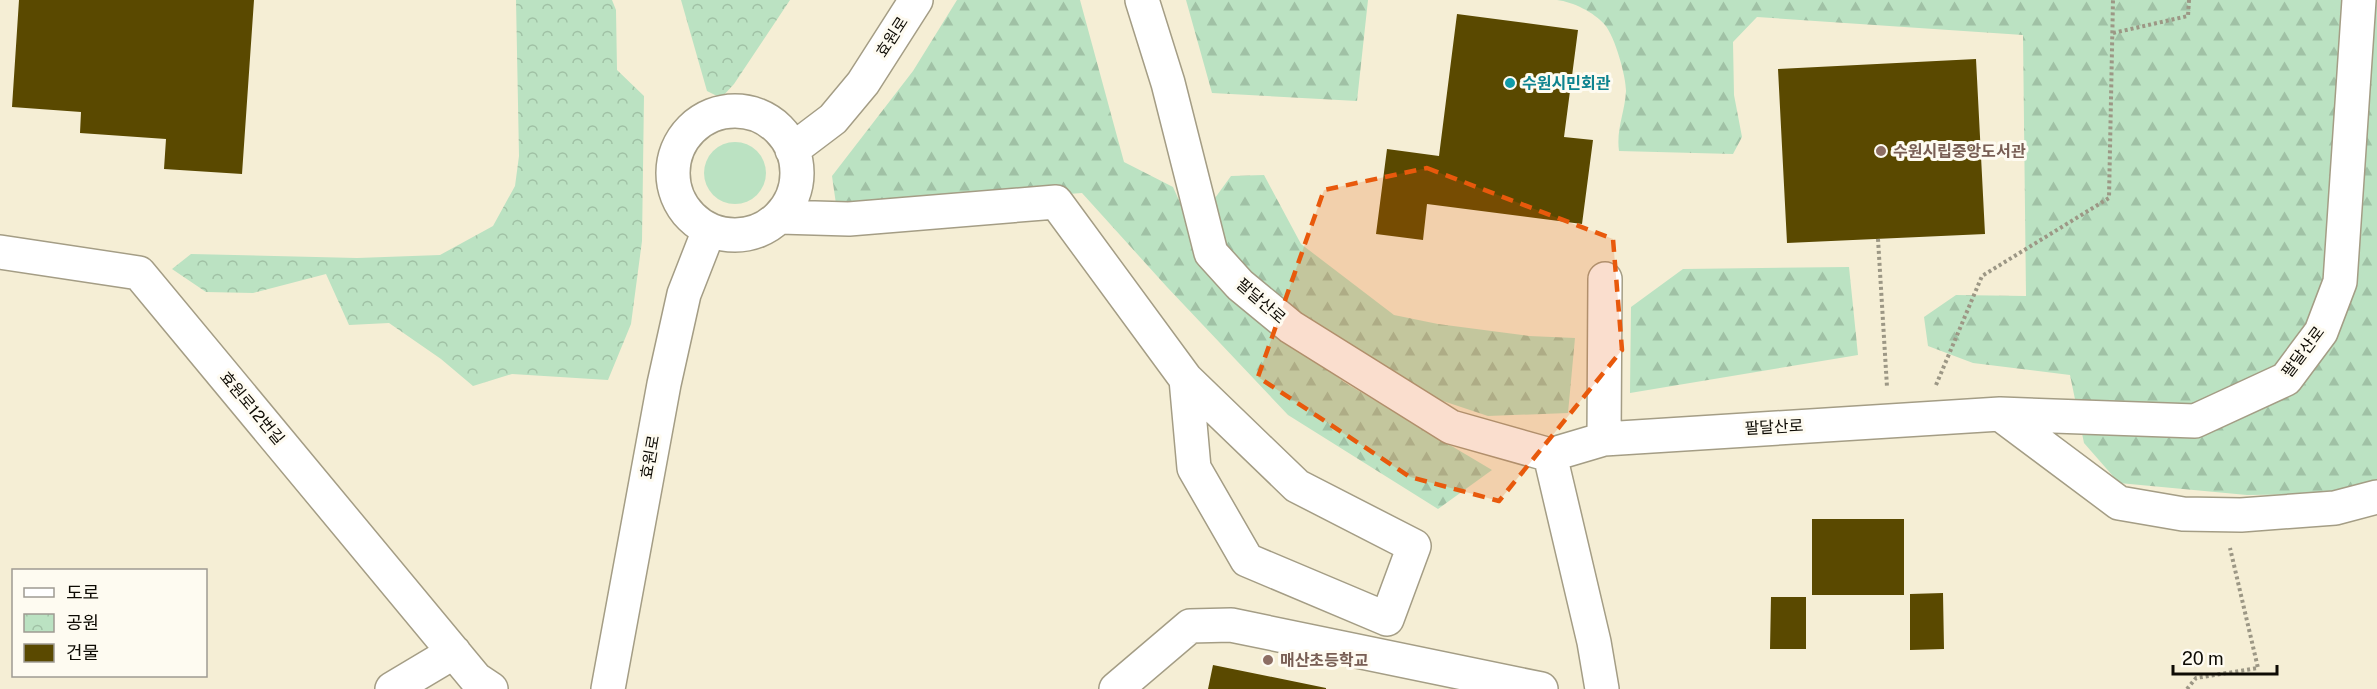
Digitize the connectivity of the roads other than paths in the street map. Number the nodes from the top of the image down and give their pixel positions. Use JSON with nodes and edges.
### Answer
{"nodes":[{"id":1,"x":916,"y":0,"type":"edge"},
{"id":2,"x":1142,"y":0,"type":"edge"},
{"id":3,"x":2359,"y":0,"type":"edge"},
{"id":4,"x":792,"y":150,"type":"junction"},
{"id":5,"x":780,"y":217,"type":"junction"},
{"id":6,"x":709,"y":230,"type":"junction"},
{"id":7,"x":0,"y":252,"type":"edge"},
{"id":8,"x":1605,"y":279,"type":"dead end"},
{"id":9,"x":1186,"y":378,"type":"junction"},
{"id":10,"x":2000,"y":414,"type":"junction"},
{"id":11,"x":1604,"y":439,"type":"junction"},
{"id":12,"x":1550,"y":455,"type":"junction"},
{"id":13,"x":2377,"y":497,"type":"edge"},
{"id":14,"x":454,"y":652,"type":"junction"},
{"id":15,"x":476,"y":686,"type":"edge"},
{"id":16,"x":392,"y":689,"type":"edge"},
{"id":17,"x":608,"y":689,"type":"edge"},
{"id":18,"x":1116,"y":689,"type":"edge"},
{"id":19,"x":1541,"y":689,"type":"edge"},
{"id":20,"x":1602,"y":689,"type":"edge"}],
"edges":[{"from":1,"to":4,"type":"street","name":"효원로"},
{"from":2,"to":12,"type":"street","name":"팔달산로"},
{"from":3,"to":10,"type":"street","name":"팔달산로"},
{"from":4,"to":5,"type":"street"},
{"from":4,"to":6,"type":"street"},
{"from":5,"to":6,"type":"street"},
{"from":5,"to":9,"type":"street"},
{"from":6,"to":17,"type":"street","name":"효원로"},
{"from":7,"to":14,"type":"street","name":"효원로12번길"},
{"from":8,"to":11,"type":"street"},
{"from":9,"to":9,"type":"street"},
{"from":10,"to":11,"type":"street","name":"팔달산로"},
{"from":10,"to":13,"type":"street"},
{"from":11,"to":12,"type":"street","name":"팔달산로"},
{"from":12,"to":20,"type":"street"},
{"from":14,"to":15,"type":"street","name":"효원로12번길"},
{"from":14,"to":16,"type":"street"},
{"from":18,"to":19,"type":"street"}]}
